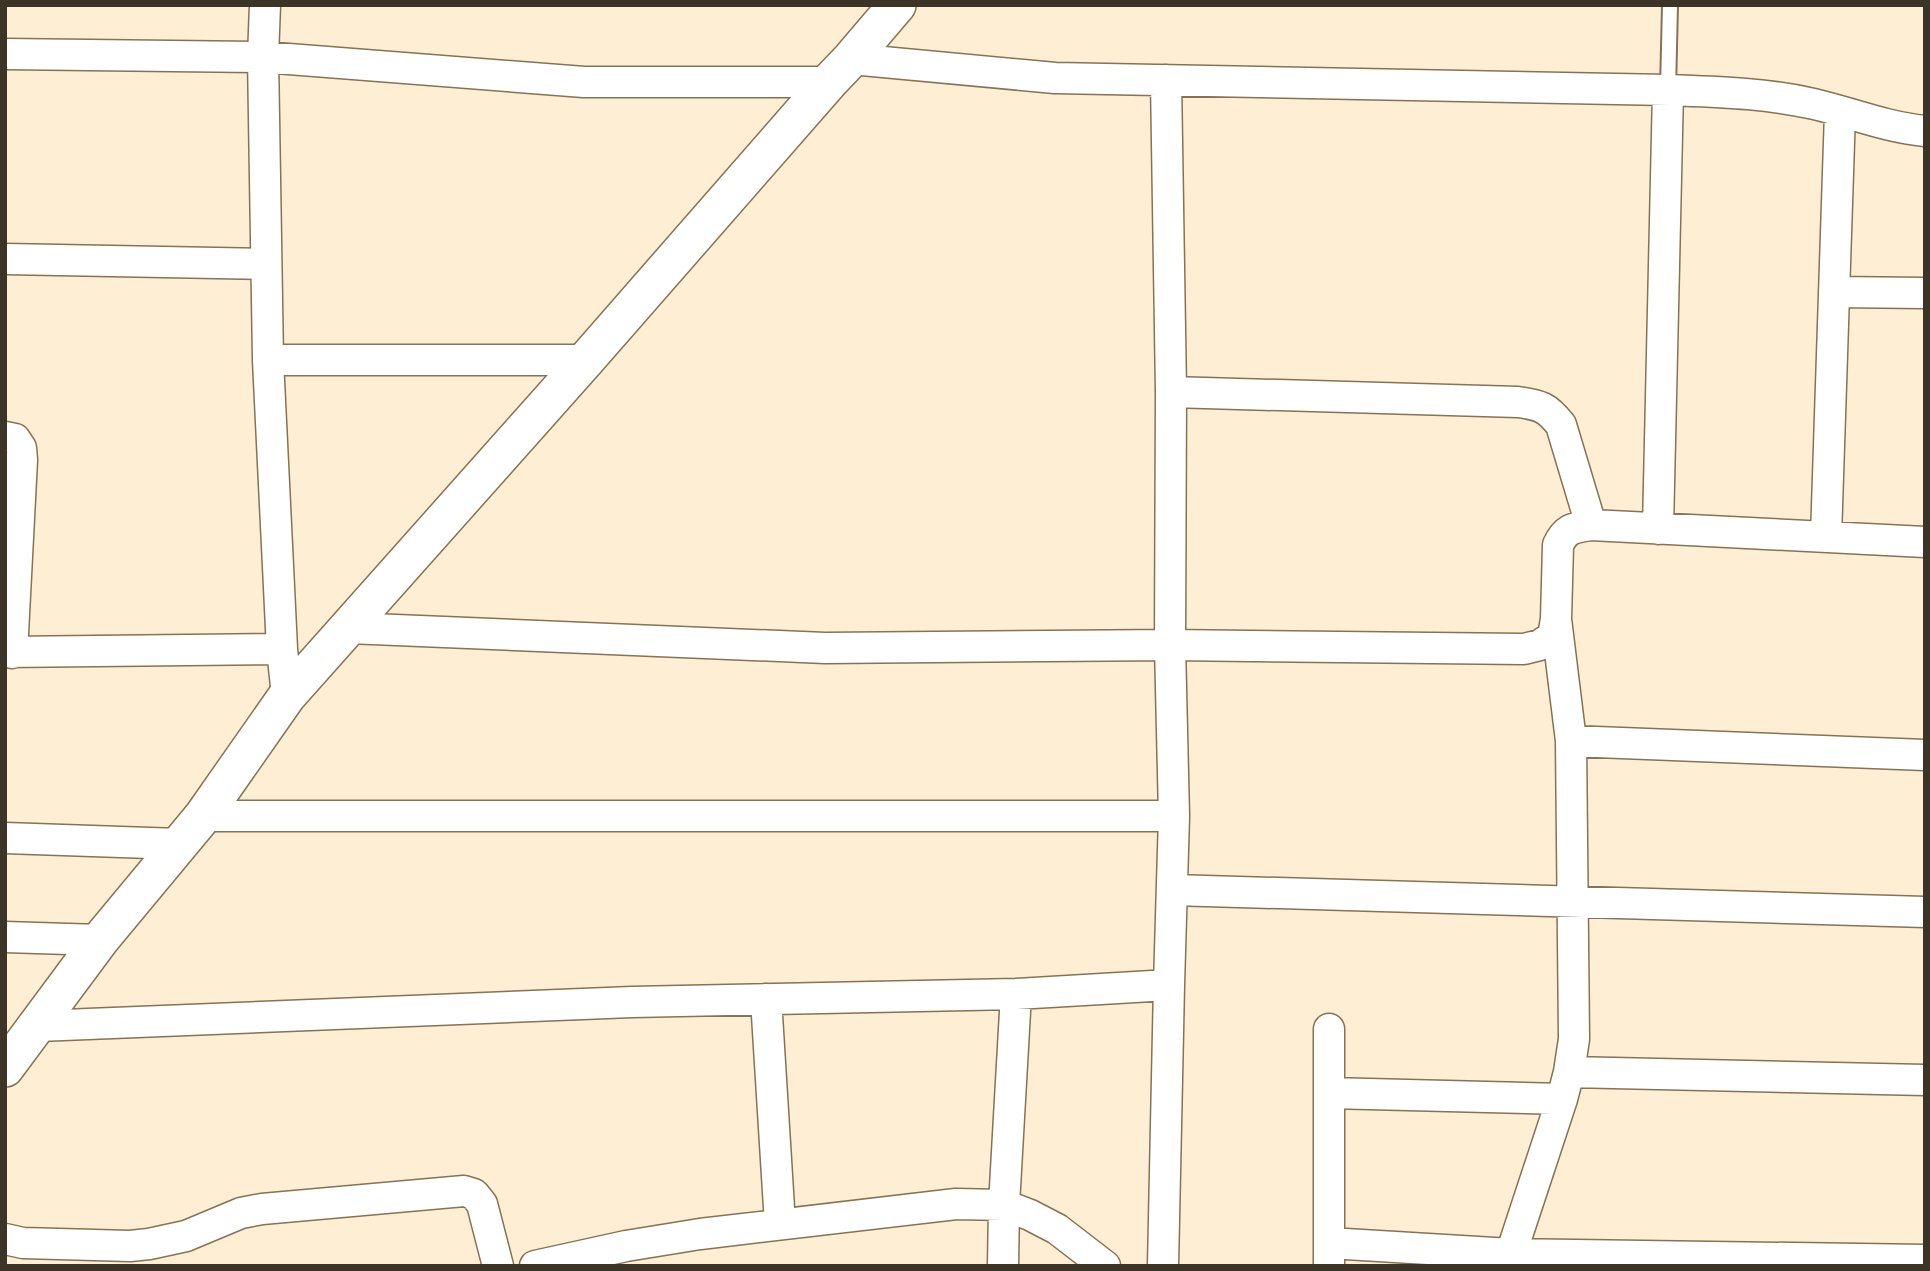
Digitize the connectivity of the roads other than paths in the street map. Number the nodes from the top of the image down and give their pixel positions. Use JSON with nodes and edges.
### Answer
{"nodes":[{"id":1,"x":265,"y":5,"type":"edge"},
{"id":2,"x":897,"y":5,"type":"edge"},
{"id":3,"x":1670,"y":5,"type":"edge"},
{"id":4,"x":5,"y":54,"type":"edge"},
{"id":5,"x":263,"y":57,"type":"junction"},
{"id":6,"x":840,"y":71,"type":"junction"},
{"id":7,"x":1166,"y":80,"type":"junction"},
{"id":8,"x":1668,"y":90,"type":"junction"},
{"id":9,"x":1840,"y":112,"type":"junction"},
{"id":10,"x":1925,"y":131,"type":"edge"},
{"id":11,"x":5,"y":259,"type":"edge"},
{"id":12,"x":266,"y":264,"type":"junction"},
{"id":13,"x":1834,"y":292,"type":"junction"},
{"id":14,"x":1925,"y":293,"type":"edge"},
{"id":15,"x":268,"y":360,"type":"junction"},
{"id":16,"x":586,"y":360,"type":"junction"},
{"id":17,"x":1171,"y":392,"type":"junction"},
{"id":18,"x":5,"y":437,"type":"edge"},
{"id":19,"x":1591,"y":525,"type":"junction"},
{"id":20,"x":1658,"y":528,"type":"junction"},
{"id":21,"x":1826,"y":537,"type":"junction"},
{"id":22,"x":1925,"y":542,"type":"edge"},
{"id":23,"x":1556,"y":619,"type":"junction"},
{"id":24,"x":348,"y":628,"type":"junction"},
{"id":25,"x":1170,"y":645,"type":"junction"},
{"id":26,"x":282,"y":649,"type":"junction"},
{"id":27,"x":9,"y":652,"type":"edge"},
{"id":28,"x":287,"y":696,"type":"junction"},
{"id":29,"x":1571,"y":741,"type":"junction"},
{"id":30,"x":1925,"y":755,"type":"edge"},
{"id":31,"x":203,"y":816,"type":"junction"},
{"id":32,"x":1174,"y":816,"type":"junction"},
{"id":33,"x":5,"y":838,"type":"edge"},
{"id":34,"x":179,"y":844,"type":"junction"},
{"id":35,"x":1172,"y":890,"type":"junction"},
{"id":36,"x":1574,"y":901,"type":"junction"},
{"id":37,"x":1925,"y":912,"type":"edge"},
{"id":38,"x":5,"y":937,"type":"edge"},
{"id":39,"x":100,"y":940,"type":"junction"},
{"id":40,"x":1168,"y":985,"type":"junction"},
{"id":41,"x":1016,"y":994,"type":"junction"},
{"id":42,"x":766,"y":999,"type":"junction"},
{"id":43,"x":38,"y":1026,"type":"junction"},
{"id":44,"x":1329,"y":1029,"type":"dead end"},
{"id":45,"x":5,"y":1068,"type":"edge"},
{"id":46,"x":1925,"y":1080,"type":"edge"},
{"id":47,"x":1566,"y":1086,"type":"junction"},
{"id":48,"x":1329,"y":1093,"type":"junction"},
{"id":49,"x":1004,"y":1205,"type":"junction"},
{"id":50,"x":780,"y":1224,"type":"junction"},
{"id":51,"x":5,"y":1239,"type":"edge"},
{"id":52,"x":1329,"y":1255,"type":"edge"},
{"id":53,"x":1509,"y":1260,"type":"edge"},
{"id":54,"x":1925,"y":1260,"type":"edge"},
{"id":55,"x":1853,"y":1263,"type":"edge"},
{"id":56,"x":498,"y":1266,"type":"edge"},
{"id":57,"x":536,"y":1266,"type":"edge"},
{"id":58,"x":1003,"y":1266,"type":"edge"},
{"id":59,"x":1105,"y":1266,"type":"edge"},
{"id":60,"x":1163,"y":1266,"type":"edge"}],
"edges":[{"from":1,"to":5,"type":"street"},
{"from":2,"to":6,"type":"street"},
{"from":3,"to":8,"type":"lane"},
{"from":4,"to":5,"type":"street"},
{"from":5,"to":6,"type":"street"},
{"from":5,"to":12,"type":"street"},
{"from":6,"to":7,"type":"street"},
{"from":6,"to":16,"type":"street"},
{"from":7,"to":8,"type":"street"},
{"from":7,"to":17,"type":"street"},
{"from":8,"to":9,"type":"street"},
{"from":8,"to":20,"type":"street"},
{"from":9,"to":10,"type":"street"},
{"from":9,"to":13,"type":"street"},
{"from":11,"to":12,"type":"street"},
{"from":12,"to":15,"type":"street"},
{"from":13,"to":14,"type":"street"},
{"from":13,"to":21,"type":"street"},
{"from":15,"to":16,"type":"street"},
{"from":15,"to":26,"type":"street"},
{"from":16,"to":24,"type":"street"},
{"from":17,"to":19,"type":"street"},
{"from":17,"to":25,"type":"street"},
{"from":18,"to":27,"type":"street"},
{"from":19,"to":20,"type":"street"},
{"from":19,"to":23,"type":"street"},
{"from":20,"to":21,"type":"street"},
{"from":21,"to":22,"type":"street"},
{"from":23,"to":25,"type":"street"},
{"from":23,"to":29,"type":"street"},
{"from":24,"to":25,"type":"street"},
{"from":24,"to":28,"type":"street"},
{"from":25,"to":32,"type":"street"},
{"from":26,"to":27,"type":"street"},
{"from":26,"to":28,"type":"street"},
{"from":28,"to":31,"type":"street"},
{"from":29,"to":30,"type":"street"},
{"from":29,"to":36,"type":"street"},
{"from":31,"to":32,"type":"street"},
{"from":31,"to":34,"type":"street"},
{"from":32,"to":35,"type":"street"},
{"from":33,"to":34,"type":"street"},
{"from":34,"to":39,"type":"street"},
{"from":35,"to":36,"type":"street"},
{"from":35,"to":40,"type":"street"},
{"from":36,"to":37,"type":"street"},
{"from":36,"to":47,"type":"street"},
{"from":38,"to":39,"type":"street"},
{"from":39,"to":43,"type":"street"},
{"from":40,"to":41,"type":"street"},
{"from":40,"to":60,"type":"street"},
{"from":41,"to":42,"type":"street"},
{"from":41,"to":49,"type":"street"},
{"from":42,"to":43,"type":"street"},
{"from":42,"to":50,"type":"street"},
{"from":43,"to":45,"type":"street"},
{"from":44,"to":48,"type":"street"},
{"from":46,"to":47,"type":"street"},
{"from":47,"to":48,"type":"street"},
{"from":47,"to":53,"type":"street"},
{"from":48,"to":52,"type":"street"},
{"from":49,"to":50,"type":"street"},
{"from":49,"to":58,"type":"street"},
{"from":49,"to":59,"type":"street"},
{"from":50,"to":57,"type":"street"},
{"from":51,"to":56,"type":"street"},
{"from":52,"to":53,"type":"street"},
{"from":53,"to":55,"type":"street"},
{"from":54,"to":55,"type":"street"}]}
